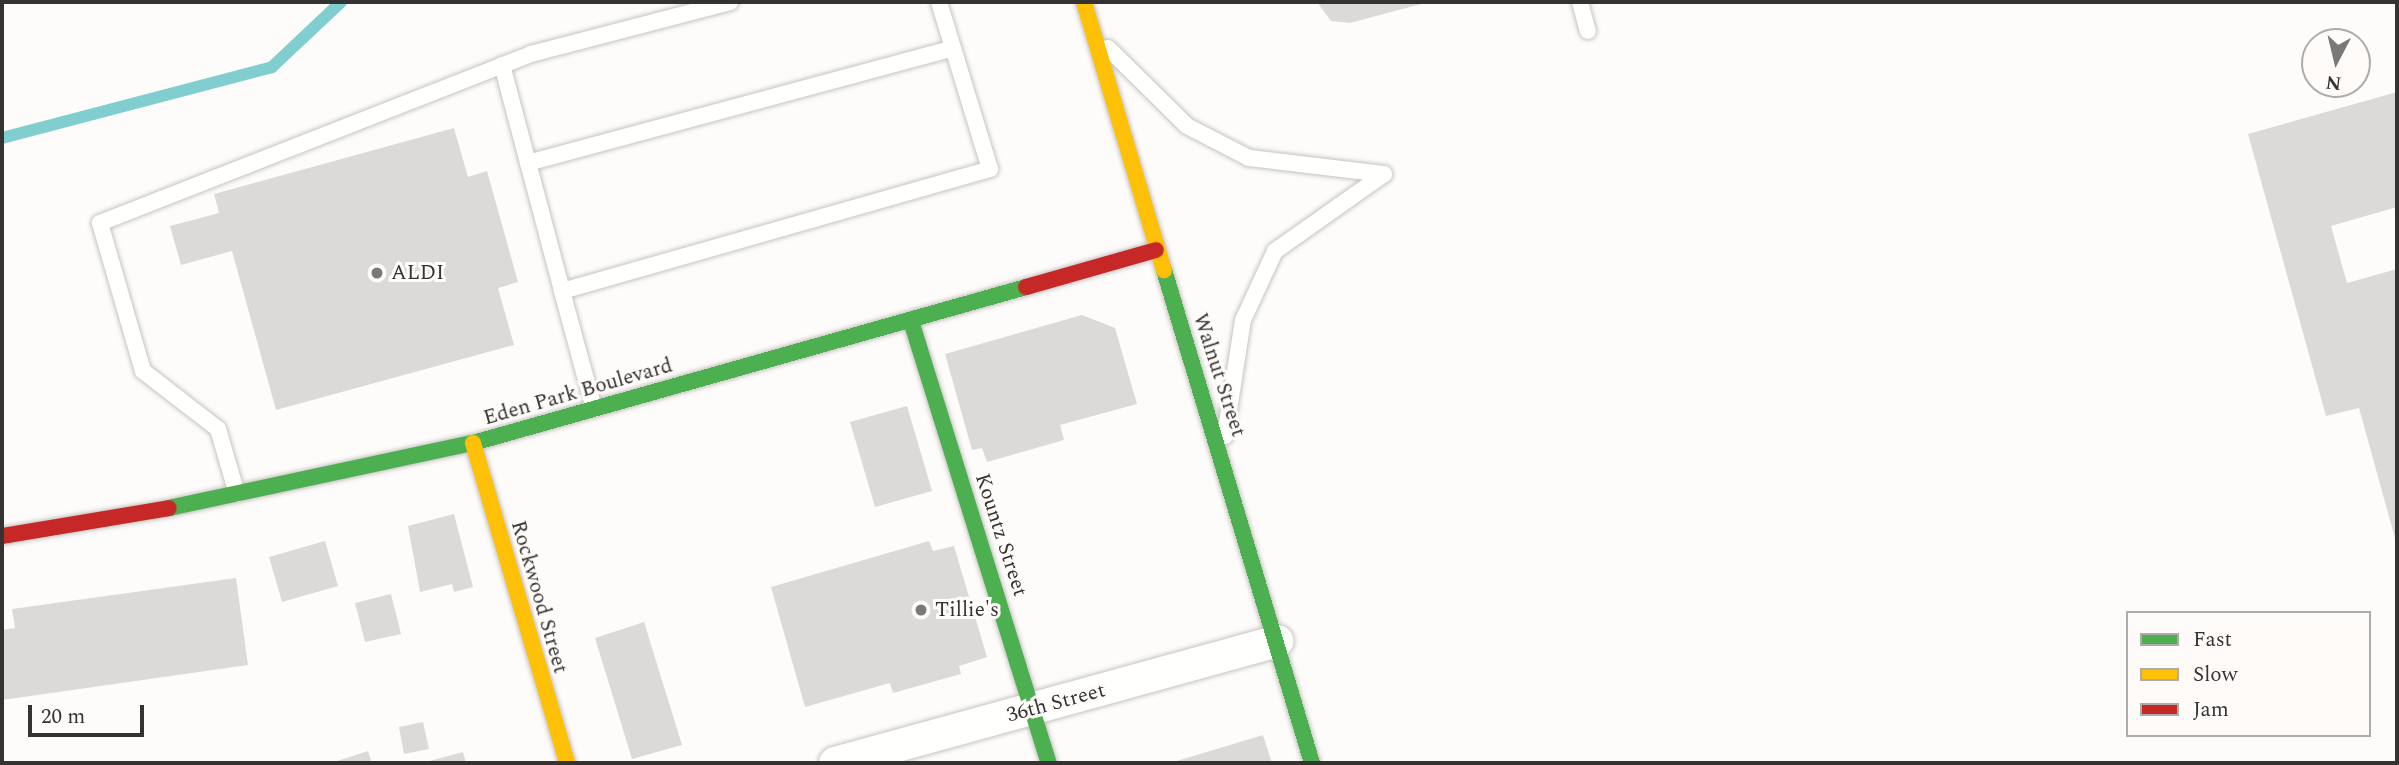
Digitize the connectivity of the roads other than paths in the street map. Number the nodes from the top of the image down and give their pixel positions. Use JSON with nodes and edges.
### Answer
{"nodes":[{"id":1,"x":730,"y":2,"type":"edge"},
{"id":2,"x":939,"y":2,"type":"edge"},
{"id":3,"x":1084,"y":2,"type":"edge"},
{"id":4,"x":1580,"y":2,"type":"edge"},
{"id":5,"x":1588,"y":31,"type":"dead end"},
{"id":6,"x":1095,"y":36,"type":"junction"},
{"id":7,"x":953,"y":48,"type":"junction"},
{"id":8,"x":502,"y":65,"type":"junction"},
{"id":9,"x":528,"y":163,"type":"junction"},
{"id":10,"x":1156,"y":250,"type":"junction"},
{"id":11,"x":562,"y":291,"type":"junction"},
{"id":12,"x":911,"y":321,"type":"junction"},
{"id":13,"x":594,"y":409,"type":"junction"},
{"id":14,"x":472,"y":443,"type":"junction"},
{"id":15,"x":1223,"y":452,"type":"junction"},
{"id":16,"x":237,"y":494,"type":"junction"},
{"id":17,"x":2,"y":536,"type":"edge"},
{"id":18,"x":1277,"y":641,"type":"junction"},
{"id":19,"x":1034,"y":709,"type":"junction"},
{"id":20,"x":567,"y":763,"type":"edge"},
{"id":21,"x":835,"y":763,"type":"edge"},
{"id":22,"x":1049,"y":763,"type":"edge"},
{"id":23,"x":1312,"y":763,"type":"edge"}],
"edges":[{"from":1,"to":8,"type":"lane"},
{"from":2,"to":7,"type":"lane"},
{"from":3,"to":6,"type":"main road","name":"Walnut Street"},
{"from":4,"to":5,"type":"lane"},
{"from":6,"to":10,"type":"main road","name":"Walnut Street"},
{"from":6,"to":15,"type":"lane"},
{"from":7,"to":9,"type":"lane"},
{"from":7,"to":11,"type":"lane"},
{"from":8,"to":9,"type":"lane"},
{"from":8,"to":16,"type":"lane"},
{"from":9,"to":11,"type":"lane"},
{"from":10,"to":12,"type":"main road","name":"Eden Park Boulevard"},
{"from":10,"to":15,"type":"main road","name":"Walnut Street"},
{"from":11,"to":13,"type":"lane"},
{"from":12,"to":13,"type":"main road","name":"Eden Park Boulevard"},
{"from":12,"to":19,"type":"main road","name":"Kountz Street"},
{"from":13,"to":14,"type":"main road","name":"Eden Park Boulevard"},
{"from":14,"to":16,"type":"main road","name":"Eden Park Boulevard"},
{"from":14,"to":20,"type":"main road","name":"Rockwood Street"},
{"from":15,"to":18,"type":"main road","name":"Walnut Street"},
{"from":16,"to":17,"type":"main road","name":"Eden Park Boulevard"},
{"from":18,"to":19,"type":"street","name":"36th Street"},
{"from":18,"to":23,"type":"main road","name":"Walnut Street"},
{"from":19,"to":21,"type":"street","name":"36th Street"},
{"from":19,"to":22,"type":"main road","name":"Kountz Street"}]}
